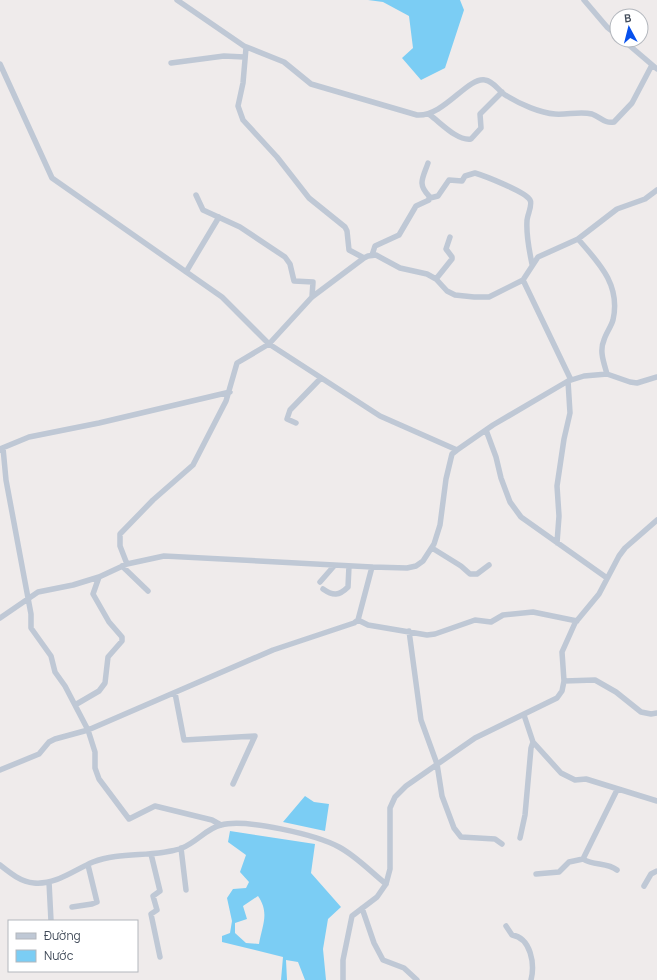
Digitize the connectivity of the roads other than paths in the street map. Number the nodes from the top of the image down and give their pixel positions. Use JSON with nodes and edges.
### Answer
{"nodes":[{"id":1,"x":177,"y":0,"type":"edge"},
{"id":2,"x":584,"y":0,"type":"edge"},
{"id":3,"x":609,"y":28,"type":"edge"},
{"id":4,"x":246,"y":48,"type":"junction"},
{"id":5,"x":633,"y":48,"type":"edge"},
{"id":6,"x":244,"y":57,"type":"junction"},
{"id":7,"x":171,"y":63,"type":"dead end"},
{"id":8,"x":0,"y":64,"type":"edge"},
{"id":9,"x":655,"y":66,"type":"edge"},
{"id":10,"x":502,"y":92,"type":"junction"},
{"id":11,"x":430,"y":115,"type":"junction"},
{"id":12,"x":428,"y":163,"type":"dead end"},
{"id":13,"x":656,"y":191,"type":"edge"},
{"id":14,"x":196,"y":195,"type":"dead end"},
{"id":15,"x":430,"y":198,"type":"junction"},
{"id":16,"x":219,"y":217,"type":"junction"},
{"id":17,"x":450,"y":237,"type":"dead end"},
{"id":18,"x":578,"y":239,"type":"junction"},
{"id":19,"x":372,"y":255,"type":"junction"},
{"id":20,"x":364,"y":258,"type":"junction"},
{"id":21,"x":532,"y":264,"type":"junction"},
{"id":22,"x":186,"y":272,"type":"junction"},
{"id":23,"x":436,"y":280,"type":"junction"},
{"id":24,"x":523,"y":280,"type":"junction"},
{"id":25,"x":312,"y":297,"type":"junction"},
{"id":26,"x":269,"y":344,"type":"junction"},
{"id":27,"x":607,"y":374,"type":"junction"},
{"id":28,"x":657,"y":377,"type":"edge"},
{"id":29,"x":321,"y":378,"type":"junction"},
{"id":30,"x":570,"y":380,"type":"junction"},
{"id":31,"x":230,"y":392,"type":"junction"},
{"id":32,"x":296,"y":423,"type":"dead end"},
{"id":33,"x":486,"y":430,"type":"junction"},
{"id":34,"x":1,"y":449,"type":"edge"},
{"id":35,"x":457,"y":450,"type":"junction"},
{"id":36,"x":657,"y":520,"type":"edge"},
{"id":37,"x":557,"y":543,"type":"junction"},
{"id":38,"x":432,"y":548,"type":"junction"},
{"id":39,"x":124,"y":565,"type":"junction"},
{"id":40,"x":489,"y":565,"type":"dead end"},
{"id":41,"x":334,"y":566,"type":"junction"},
{"id":42,"x":349,"y":566,"type":"junction"},
{"id":43,"x":372,"y":567,"type":"junction"},
{"id":44,"x":99,"y":577,"type":"junction"},
{"id":45,"x":607,"y":578,"type":"junction"},
{"id":46,"x":320,"y":582,"type":"dead end"},
{"id":47,"x":323,"y":589,"type":"dead end"},
{"id":48,"x":148,"y":591,"type":"dead end"},
{"id":49,"x":28,"y":599,"type":"junction"},
{"id":50,"x":0,"y":618,"type":"edge"},
{"id":51,"x":358,"y":620,"type":"junction"},
{"id":52,"x":577,"y":621,"type":"junction"},
{"id":53,"x":409,"y":631,"type":"junction"},
{"id":54,"x":564,"y":681,"type":"junction"},
{"id":55,"x":175,"y":693,"type":"junction"},
{"id":56,"x":75,"y":705,"type":"junction"},
{"id":57,"x":657,"y":713,"type":"edge"},
{"id":58,"x":524,"y":715,"type":"junction"},
{"id":59,"x":88,"y":730,"type":"junction"},
{"id":60,"x":533,"y":742,"type":"junction"},
{"id":61,"x":437,"y":764,"type":"junction"},
{"id":62,"x":0,"y":770,"type":"edge"},
{"id":63,"x":233,"y":784,"type":"dead end"},
{"id":64,"x":617,"y":790,"type":"junction"},
{"id":65,"x":657,"y":801,"type":"edge"},
{"id":66,"x":221,"y":825,"type":"junction"},
{"id":67,"x":520,"y":838,"type":"dead end"},
{"id":68,"x":502,"y":844,"type":"dead end"},
{"id":69,"x":181,"y":848,"type":"junction"},
{"id":70,"x":151,"y":854,"type":"junction"},
{"id":71,"x":584,"y":859,"type":"junction"},
{"id":72,"x":0,"y":865,"type":"edge"},
{"id":73,"x":88,"y":865,"type":"junction"},
{"id":74,"x":617,"y":870,"type":"dead end"},
{"id":75,"x":657,"y":871,"type":"edge"},
{"id":76,"x":536,"y":874,"type":"dead end"},
{"id":77,"x":49,"y":882,"type":"junction"},
{"id":78,"x":386,"y":884,"type":"junction"},
{"id":79,"x":644,"y":886,"type":"dead end"},
{"id":80,"x":186,"y":890,"type":"dead end"},
{"id":81,"x":72,"y":907,"type":"dead end"},
{"id":82,"x":362,"y":908,"type":"junction"},
{"id":83,"x":51,"y":920,"type":"edge"},
{"id":84,"x":506,"y":926,"type":"dead end"},
{"id":85,"x":160,"y":957,"type":"dead end"},
{"id":86,"x":343,"y":980,"type":"edge"},
{"id":87,"x":417,"y":980,"type":"edge"},
{"id":88,"x":531,"y":980,"type":"edge"}],
"edges":[{"from":1,"to":4,"type":"street"},
{"from":2,"to":3,"type":"street"},
{"from":4,"to":6,"type":"street"},
{"from":4,"to":11,"type":"street"},
{"from":5,"to":9,"type":"street"},
{"from":6,"to":7,"type":"street"},
{"from":6,"to":20,"type":"street"},
{"from":8,"to":22,"type":"street"},
{"from":9,"to":10,"type":"street"},
{"from":10,"to":11,"type":"street"},
{"from":10,"to":11,"type":"street"},
{"from":12,"to":15,"type":"street"},
{"from":13,"to":18,"type":"street"},
{"from":14,"to":16,"type":"street"},
{"from":15,"to":19,"type":"street"},
{"from":15,"to":21,"type":"street"},
{"from":16,"to":22,"type":"street"},
{"from":16,"to":25,"type":"street"},
{"from":17,"to":23,"type":"street"},
{"from":18,"to":21,"type":"street"},
{"from":18,"to":27,"type":"street"},
{"from":19,"to":20,"type":"street"},
{"from":19,"to":23,"type":"street"},
{"from":20,"to":25,"type":"street"},
{"from":21,"to":24,"type":"street"},
{"from":22,"to":26,"type":"street"},
{"from":23,"to":24,"type":"street"},
{"from":24,"to":30,"type":"street"},
{"from":25,"to":26,"type":"street"},
{"from":26,"to":29,"type":"street"},
{"from":26,"to":31,"type":"street"},
{"from":27,"to":28,"type":"street"},
{"from":27,"to":30,"type":"street"},
{"from":29,"to":32,"type":"street"},
{"from":29,"to":35,"type":"street"},
{"from":30,"to":33,"type":"street"},
{"from":30,"to":37,"type":"street"},
{"from":31,"to":34,"type":"street"},
{"from":31,"to":39,"type":"street"},
{"from":33,"to":35,"type":"street"},
{"from":33,"to":37,"type":"street"},
{"from":34,"to":49,"type":"street"},
{"from":35,"to":38,"type":"street"},
{"from":36,"to":45,"type":"street"},
{"from":37,"to":45,"type":"street"},
{"from":38,"to":40,"type":"street"},
{"from":38,"to":43,"type":"street"},
{"from":39,"to":41,"type":"street"},
{"from":39,"to":44,"type":"street"},
{"from":39,"to":48,"type":"street"},
{"from":41,"to":42,"type":"street"},
{"from":41,"to":46,"type":"street"},
{"from":42,"to":43,"type":"street"},
{"from":42,"to":47,"type":"street"},
{"from":43,"to":51,"type":"street"},
{"from":44,"to":49,"type":"street"},
{"from":44,"to":56,"type":"street"},
{"from":45,"to":52,"type":"street"},
{"from":49,"to":50,"type":"street"},
{"from":49,"to":56,"type":"street"},
{"from":51,"to":53,"type":"street"},
{"from":51,"to":55,"type":"street"},
{"from":52,"to":53,"type":"street"},
{"from":52,"to":54,"type":"street"},
{"from":53,"to":61,"type":"street"},
{"from":54,"to":57,"type":"street"},
{"from":54,"to":58,"type":"street"},
{"from":55,"to":59,"type":"street"},
{"from":55,"to":63,"type":"street"},
{"from":56,"to":59,"type":"street"},
{"from":58,"to":60,"type":"street"},
{"from":58,"to":61,"type":"street"},
{"from":59,"to":62,"type":"street"},
{"from":59,"to":66,"type":"street"},
{"from":60,"to":64,"type":"street"},
{"from":60,"to":67,"type":"street"},
{"from":61,"to":68,"type":"street"},
{"from":61,"to":78,"type":"street"},
{"from":64,"to":65,"type":"street"},
{"from":64,"to":71,"type":"street"},
{"from":66,"to":69,"type":"street"},
{"from":66,"to":78,"type":"street"},
{"from":69,"to":70,"type":"street"},
{"from":69,"to":80,"type":"street"},
{"from":70,"to":73,"type":"street"},
{"from":70,"to":85,"type":"street"},
{"from":71,"to":74,"type":"street"},
{"from":71,"to":76,"type":"street"},
{"from":72,"to":77,"type":"street"},
{"from":73,"to":77,"type":"street"},
{"from":73,"to":81,"type":"street"},
{"from":75,"to":79,"type":"street"},
{"from":77,"to":83,"type":"street"},
{"from":78,"to":82,"type":"street"},
{"from":82,"to":86,"type":"street"},
{"from":82,"to":87,"type":"street"},
{"from":84,"to":88,"type":"street"}]}
